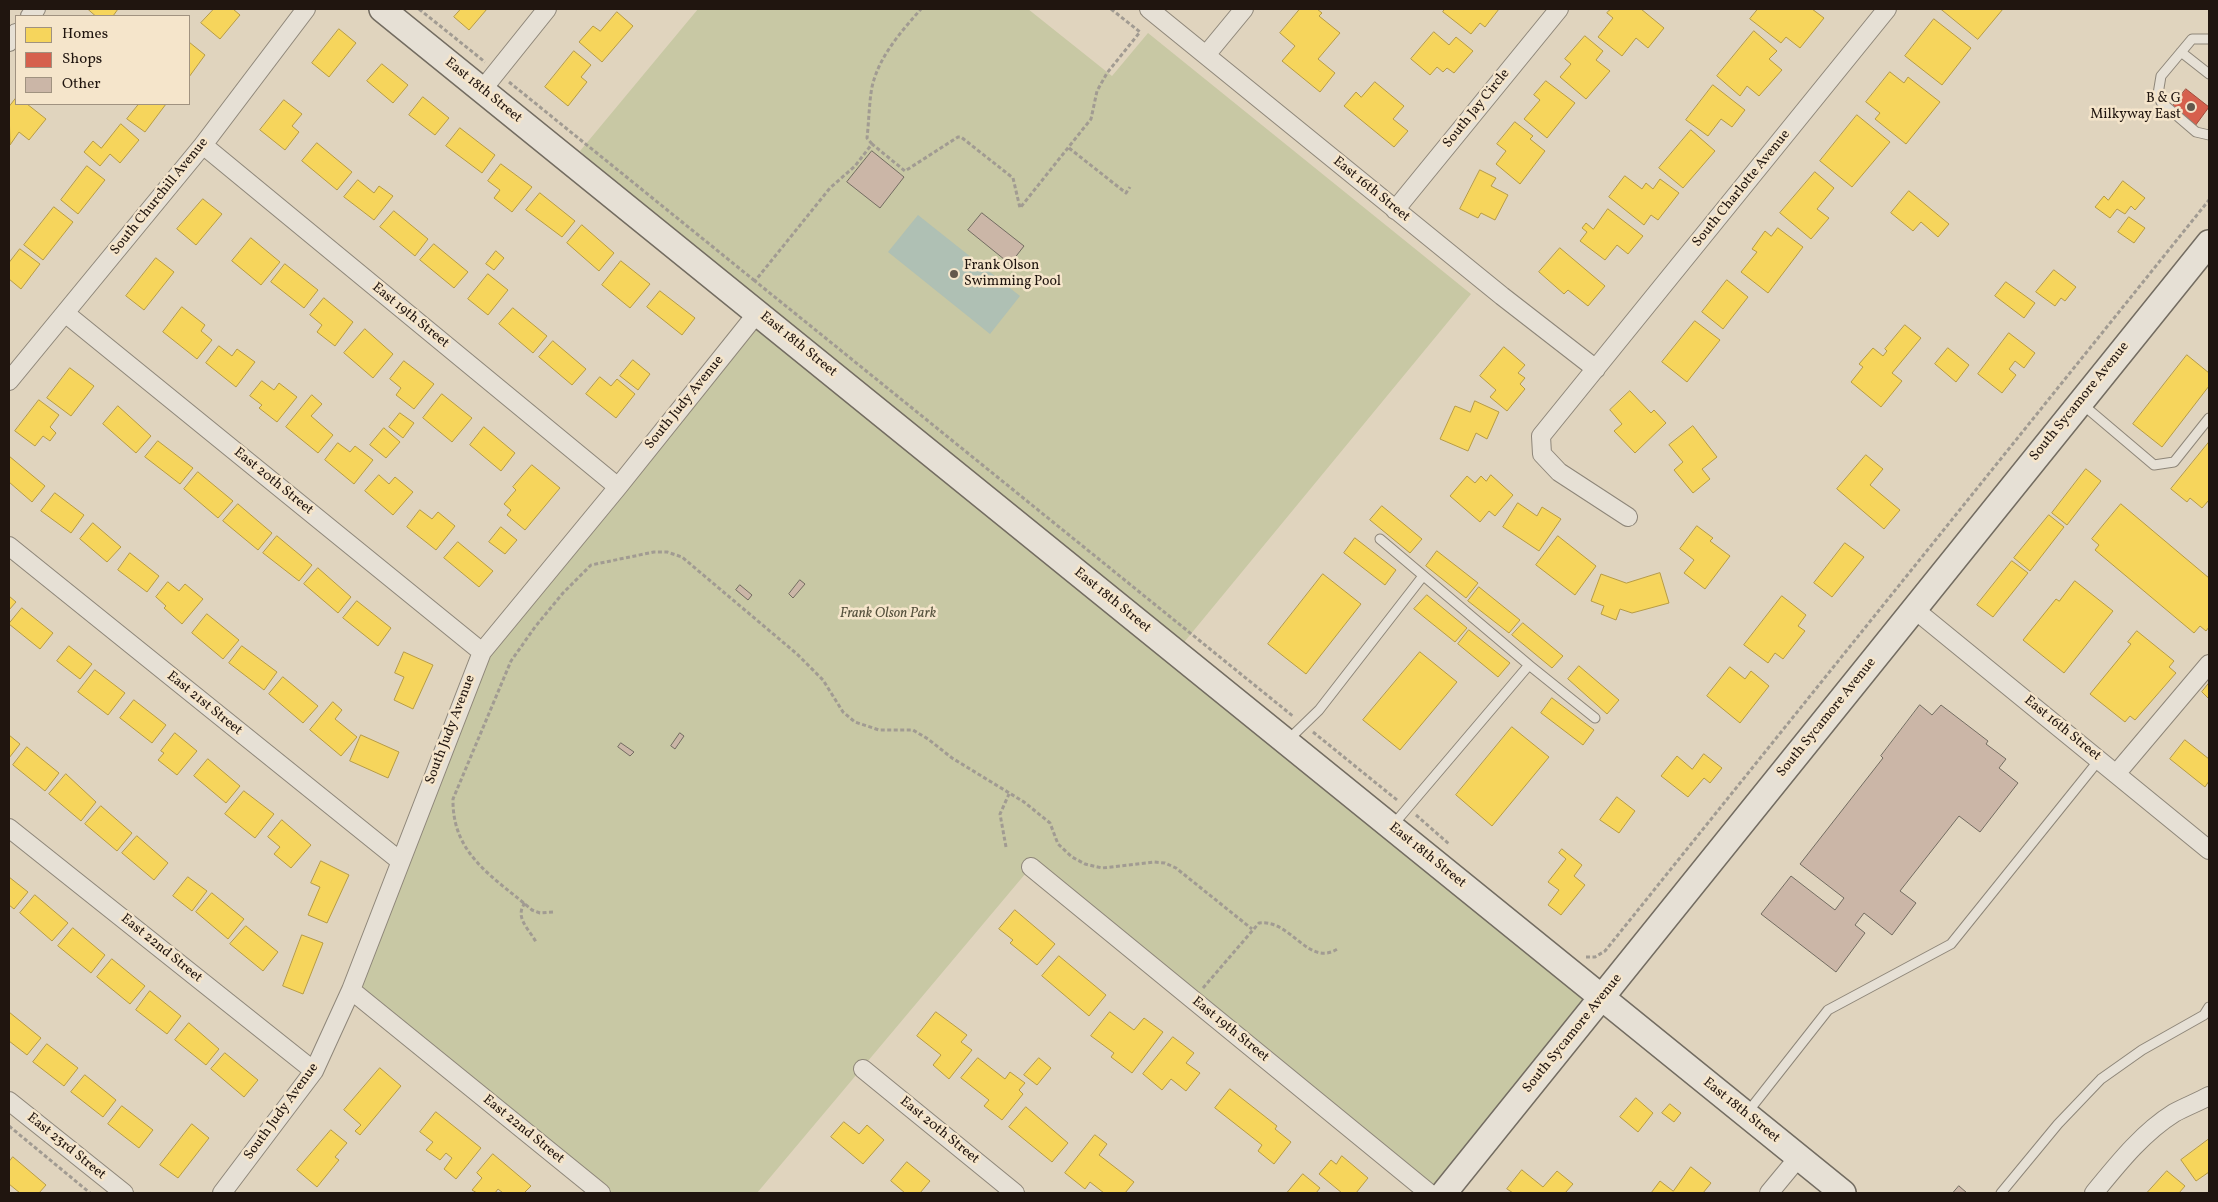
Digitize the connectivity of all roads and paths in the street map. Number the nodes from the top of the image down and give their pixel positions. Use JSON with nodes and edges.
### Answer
{"nodes":[{"id":1,"x":306,"y":9,"type":"edge"},
{"id":2,"x":382,"y":9,"type":"edge"},
{"id":3,"x":419,"y":9,"type":"edge"},
{"id":4,"x":547,"y":9,"type":"edge"},
{"id":5,"x":921,"y":9,"type":"edge"},
{"id":6,"x":1111,"y":9,"type":"edge"},
{"id":7,"x":1149,"y":9,"type":"edge"},
{"id":8,"x":1244,"y":9,"type":"edge"},
{"id":9,"x":1559,"y":9,"type":"edge"},
{"id":10,"x":1887,"y":9,"type":"edge"},
{"id":11,"x":2209,"y":38,"type":"edge"},
{"id":12,"x":2181,"y":52,"type":"junction"},
{"id":13,"x":1206,"y":55,"type":"junction"},
{"id":14,"x":2209,"y":74,"type":"edge"},
{"id":15,"x":489,"y":81,"type":"junction"},
{"id":16,"x":2209,"y":136,"type":"edge"},
{"id":17,"x":872,"y":144,"type":"junction"},
{"id":18,"x":202,"y":145,"type":"junction"},
{"id":19,"x":1069,"y":148,"type":"junction"},
{"id":20,"x":1130,"y":187,"type":"dead end"},
{"id":21,"x":2209,"y":200,"type":"edge"},
{"id":22,"x":1395,"y":210,"type":"junction"},
{"id":23,"x":2209,"y":243,"type":"edge"},
{"id":24,"x":755,"y":281,"type":"junction"},
{"id":25,"x":758,"y":312,"type":"junction"},
{"id":26,"x":65,"y":313,"type":"junction"},
{"id":27,"x":1596,"y":369,"type":"junction"},
{"id":28,"x":9,"y":381,"type":"edge"},
{"id":29,"x":2080,"y":402,"type":"junction"},
{"id":30,"x":2209,"y":418,"type":"edge"},
{"id":31,"x":618,"y":487,"type":"junction"},
{"id":32,"x":1628,"y":517,"type":"dead end"},
{"id":33,"x":1380,"y":539,"type":"dead end"},
{"id":34,"x":9,"y":546,"type":"edge"},
{"id":35,"x":1424,"y":576,"type":"junction"},
{"id":36,"x":1914,"y":609,"type":"junction"},
{"id":37,"x":482,"y":652,"type":"junction"},
{"id":38,"x":2209,"y":664,"type":"edge"},
{"id":39,"x":1529,"y":665,"type":"junction"},
{"id":40,"x":1595,"y":718,"type":"dead end"},
{"id":41,"x":1304,"y":724,"type":"junction"},
{"id":42,"x":1286,"y":742,"type":"junction"},
{"id":43,"x":2100,"y":760,"type":"junction"},
{"id":44,"x":2116,"y":774,"type":"junction"},
{"id":45,"x":1009,"y":794,"type":"junction"},
{"id":46,"x":1408,"y":808,"type":"junction"},
{"id":47,"x":9,"y":828,"type":"edge"},
{"id":48,"x":1391,"y":828,"type":"junction"},
{"id":49,"x":1006,"y":847,"type":"dead end"},
{"id":50,"x":1452,"y":847,"type":"dead end"},
{"id":51,"x":2209,"y":850,"type":"edge"},
{"id":52,"x":400,"y":861,"type":"junction"},
{"id":53,"x":1031,"y":866,"type":"dead end"},
{"id":54,"x":525,"y":903,"type":"junction"},
{"id":55,"x":553,"y":912,"type":"dead end"},
{"id":56,"x":1252,"y":929,"type":"junction"},
{"id":57,"x":536,"y":942,"type":"dead end"},
{"id":58,"x":1339,"y":948,"type":"dead end"},
{"id":59,"x":1584,"y":957,"type":"dead end"},
{"id":60,"x":351,"y":990,"type":"junction"},
{"id":61,"x":1602,"y":999,"type":"junction"},
{"id":62,"x":1193,"y":1000,"type":"junction"},
{"id":63,"x":2209,"y":1007,"type":"edge"},
{"id":64,"x":864,"y":1069,"type":"dead end"},
{"id":65,"x":314,"y":1071,"type":"junction"},
{"id":66,"x":2209,"y":1096,"type":"edge"},
{"id":67,"x":9,"y":1101,"type":"edge"},
{"id":68,"x":1746,"y":1115,"type":"junction"},
{"id":69,"x":9,"y":1126,"type":"edge"},
{"id":70,"x":1798,"y":1158,"type":"junction"},
{"id":71,"x":90,"y":1193,"type":"edge"},
{"id":72,"x":124,"y":1193,"type":"edge"},
{"id":73,"x":222,"y":1193,"type":"edge"},
{"id":74,"x":601,"y":1193,"type":"edge"},
{"id":75,"x":1015,"y":1193,"type":"edge"},
{"id":76,"x":1429,"y":1193,"type":"edge"},
{"id":77,"x":1444,"y":1193,"type":"edge"},
{"id":78,"x":1769,"y":1193,"type":"edge"},
{"id":79,"x":1843,"y":1193,"type":"edge"},
{"id":80,"x":2001,"y":1193,"type":"edge"},
{"id":81,"x":2094,"y":1193,"type":"edge"}],
"edges":[{"from":1,"to":18,"type":"street","name":"South Churchill Avenue"},
{"from":2,"to":15,"type":"street","name":"East 18th Street"},
{"from":3,"to":15,"type":"path"},
{"from":4,"to":15,"type":"street"},
{"from":5,"to":17,"type":"path"},
{"from":6,"to":19,"type":"path"},
{"from":7,"to":13,"type":"street","name":"East 16th Street"},
{"from":8,"to":13,"type":"street"},
{"from":9,"to":22,"type":"street","name":"South Jay Circle"},
{"from":10,"to":27,"type":"street","name":"South Charlotte Avenue"},
{"from":11,"to":12,"type":"lane"},
{"from":12,"to":14,"type":"lane"},
{"from":12,"to":16,"type":"lane"},
{"from":13,"to":22,"type":"street","name":"East 16th Street"},
{"from":15,"to":24,"type":"path"},
{"from":15,"to":25,"type":"street","name":"East 18th Street"},
{"from":17,"to":19,"type":"path"},
{"from":17,"to":24,"type":"path"},
{"from":18,"to":26,"type":"street","name":"South Churchill Avenue"},
{"from":18,"to":31,"type":"street","name":"East 19th Street"},
{"from":19,"to":20,"type":"path"},
{"from":21,"to":59,"type":"path"},
{"from":22,"to":27,"type":"street","name":"East 16th Street"},
{"from":23,"to":29,"type":"street","name":"South Sycamore Avenue"},
{"from":24,"to":41,"type":"path"},
{"from":25,"to":31,"type":"street","name":"South Judy Avenue"},
{"from":25,"to":42,"type":"street","name":"East 18th Street"},
{"from":26,"to":28,"type":"street","name":"South Churchill Avenue"},
{"from":26,"to":37,"type":"street","name":"East 20th Street"},
{"from":27,"to":32,"type":"street","name":"South Charlotte Avenue"},
{"from":29,"to":30,"type":"lane"},
{"from":29,"to":36,"type":"street","name":"South Sycamore Avenue"},
{"from":31,"to":37,"type":"street","name":"South Judy Avenue"},
{"from":33,"to":35,"type":"lane"},
{"from":34,"to":52,"type":"street","name":"East 21st Street"},
{"from":35,"to":39,"type":"lane"},
{"from":35,"to":41,"type":"lane"},
{"from":36,"to":43,"type":"street","name":"East 16th Street"},
{"from":36,"to":61,"type":"street","name":"South Sycamore Avenue"},
{"from":37,"to":52,"type":"street","name":"South Judy Avenue"},
{"from":38,"to":44,"type":"street"},
{"from":39,"to":40,"type":"lane"},
{"from":39,"to":46,"type":"lane"},
{"from":41,"to":42,"type":"lane"},
{"from":41,"to":46,"type":"path"},
{"from":42,"to":48,"type":"street","name":"East 18th Street"},
{"from":43,"to":44,"type":"street","name":"East 16th Street"},
{"from":43,"to":68,"type":"lane"},
{"from":44,"to":51,"type":"street","name":"East 16th Street"},
{"from":45,"to":49,"type":"path"},
{"from":45,"to":54,"type":"path"},
{"from":45,"to":56,"type":"path"},
{"from":46,"to":48,"type":"lane"},
{"from":46,"to":50,"type":"path"},
{"from":47,"to":65,"type":"street","name":"East 22nd Street"},
{"from":48,"to":61,"type":"street","name":"East 18th Street"},
{"from":52,"to":60,"type":"street","name":"South Judy Avenue"},
{"from":53,"to":62,"type":"street","name":"East 19th Street"},
{"from":54,"to":55,"type":"path"},
{"from":54,"to":57,"type":"path"},
{"from":56,"to":58,"type":"path"},
{"from":56,"to":62,"type":"path"},
{"from":60,"to":65,"type":"street","name":"South Judy Avenue"},
{"from":60,"to":74,"type":"street","name":"East 22nd Street"},
{"from":61,"to":68,"type":"street","name":"East 18th Street"},
{"from":61,"to":77,"type":"street","name":"South Sycamore Avenue"},
{"from":62,"to":76,"type":"street","name":"East 19th Street"},
{"from":63,"to":80,"type":"lane"},
{"from":64,"to":75,"type":"street","name":"East 20th Street"},
{"from":65,"to":73,"type":"street","name":"South Judy Avenue"},
{"from":66,"to":81,"type":"street"},
{"from":67,"to":72,"type":"street","name":"East 23rd Street"},
{"from":68,"to":70,"type":"street","name":"East 18th Street"},
{"from":69,"to":71,"type":"path"},
{"from":70,"to":78,"type":"street"},
{"from":70,"to":79,"type":"street","name":"East 18th Street"}]}
